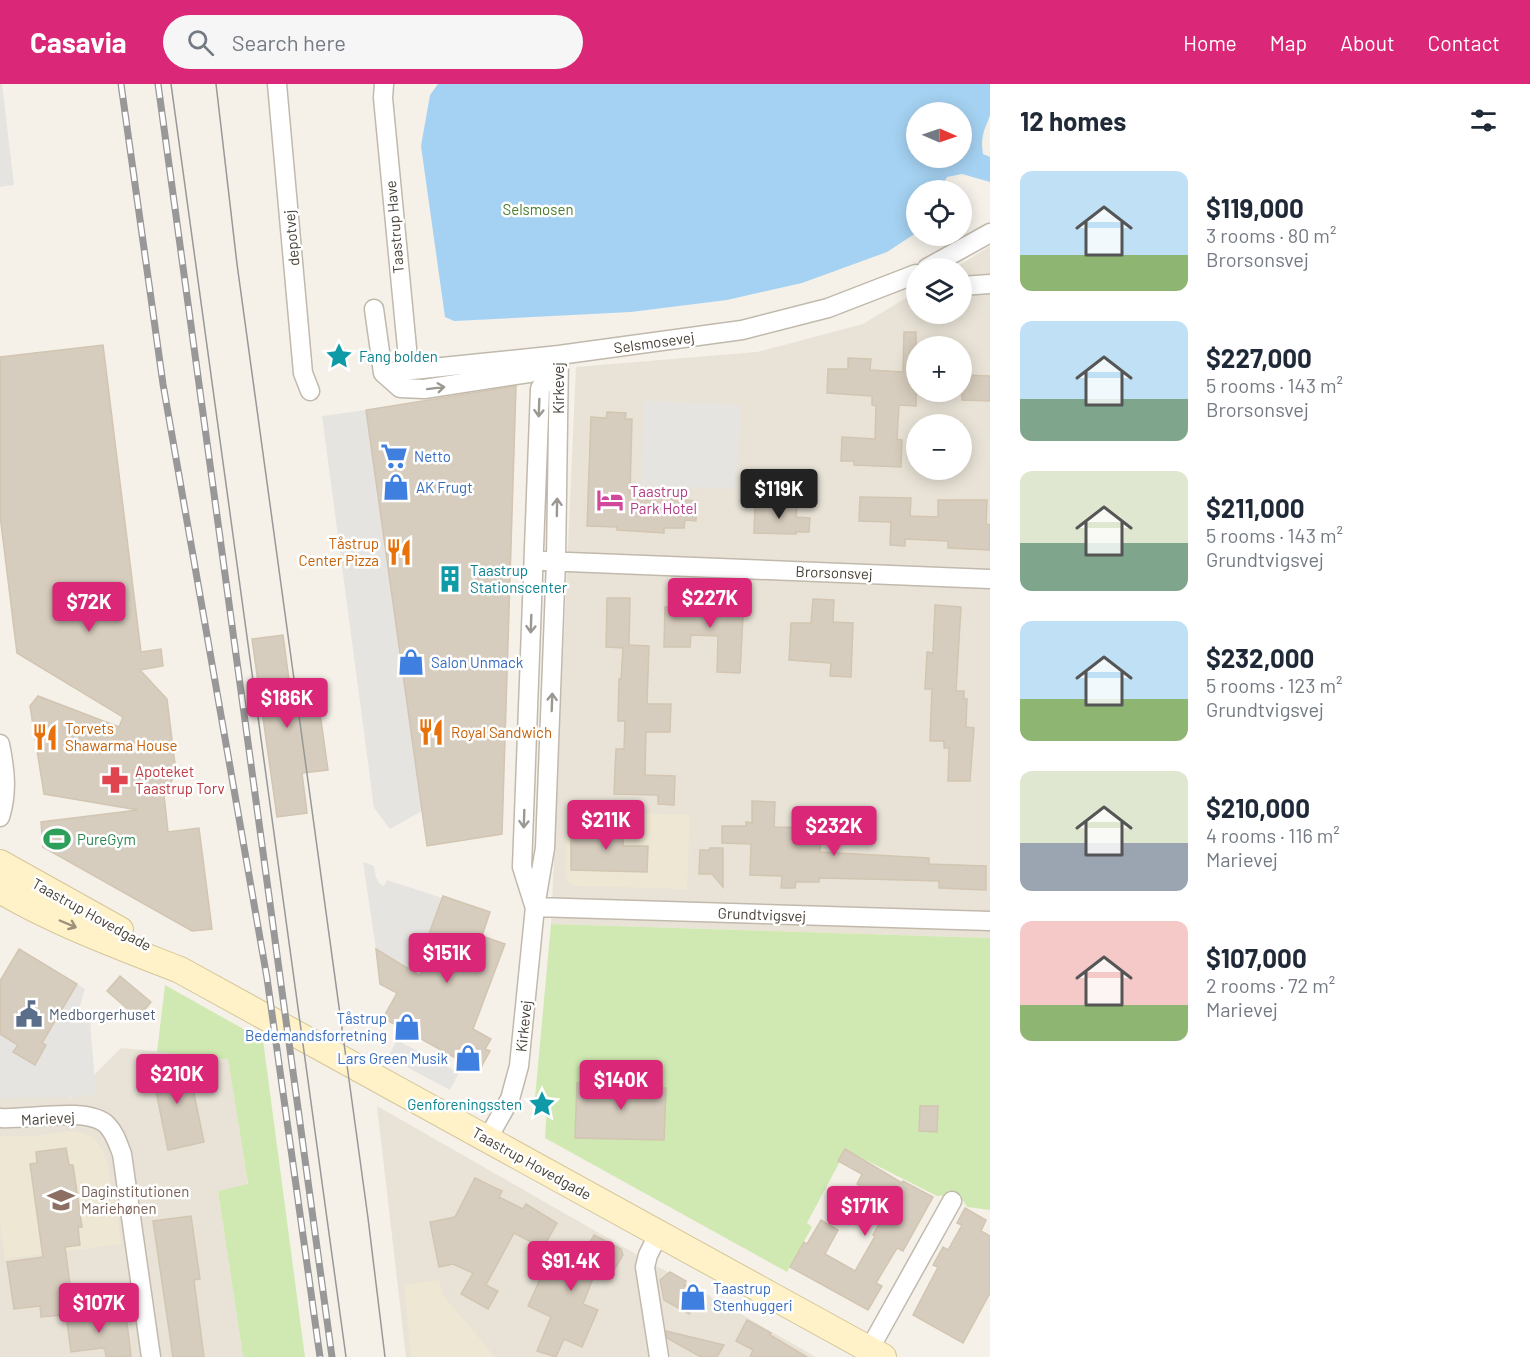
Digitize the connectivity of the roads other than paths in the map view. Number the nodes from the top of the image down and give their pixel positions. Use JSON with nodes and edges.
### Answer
{"nodes":[{"id":1,"x":277,"y":84,"type":"edge"},
{"id":2,"x":400,"y":84,"type":"edge"},
{"id":3,"x":384,"y":91,"type":"edge"},
{"id":4,"x":990,"y":233,"type":"edge"},
{"id":5,"x":945,"y":258,"type":"edge"},
{"id":6,"x":906,"y":278,"type":"edge"},
{"id":7,"x":990,"y":284,"type":"edge"},
{"id":8,"x":972,"y":285,"type":"edge"},
{"id":9,"x":374,"y":309,"type":"dead end"},
{"id":10,"x":559,"y":355,"type":"junction"},
{"id":11,"x":409,"y":369,"type":"junction"},
{"id":12,"x":383,"y":373,"type":"junction"},
{"id":13,"x":310,"y":391,"type":"dead end"},
{"id":14,"x":533,"y":561,"type":"junction"},
{"id":15,"x":556,"y":561,"type":"junction"},
{"id":16,"x":990,"y":579,"type":"edge"},
{"id":17,"x":0,"y":744,"type":"edge"},
{"id":18,"x":0,"y":817,"type":"edge"},
{"id":19,"x":0,"y":863,"type":"edge"},
{"id":20,"x":0,"y":890,"type":"edge"},
{"id":21,"x":535,"y":907,"type":"junction"},
{"id":22,"x":30,"y":908,"type":"junction"},
{"id":23,"x":0,"y":913,"type":"edge"},
{"id":24,"x":990,"y":921,"type":"edge"},
{"id":25,"x":180,"y":970,"type":"junction"},
{"id":26,"x":0,"y":1118,"type":"edge"},
{"id":27,"x":488,"y":1138,"type":"junction"},
{"id":28,"x":952,"y":1201,"type":"dead end"},
{"id":29,"x":659,"y":1233,"type":"junction"},
{"id":30,"x":876,"y":1353,"type":"edge"},
{"id":31,"x":151,"y":1357,"type":"edge"},
{"id":32,"x":659,"y":1357,"type":"edge"}],
"edges":[{"from":1,"to":13,"type":"street","name":"depotvej"},
{"from":2,"to":3,"type":"street"},
{"from":3,"to":11,"type":"street","name":"Taastrup Have"},
{"from":4,"to":5,"type":"street"},
{"from":6,"to":10,"type":"street","name":"Selsmosevej"},
{"from":7,"to":8,"type":"street"},
{"from":9,"to":12,"type":"street"},
{"from":10,"to":11,"type":"street","name":"Selsmosevej"},
{"from":12,"to":10,"type":"street","one_way":true},
{"from":10,"to":14,"type":"street","name":"Kirkevej","one_way":true},
{"from":15,"to":10,"type":"street","name":"Kirkevej","one_way":true},
{"from":11,"to":12,"type":"street","name":"Selsmosevej"},
{"from":14,"to":15,"type":"street","name":"Brorsonsvej"},
{"from":14,"to":21,"type":"street","name":"Kirkevej","one_way":true},
{"from":15,"to":16,"type":"street","name":"Brorsonsvej"},
{"from":21,"to":15,"type":"street","name":"Kirkevej","one_way":true},
{"from":17,"to":18,"type":"street"},
{"from":19,"to":25,"type":"street","name":"Taastrup Hovedgade"},
{"from":20,"to":22,"type":"street","name":"Taastrup Hovedgade"},
{"from":21,"to":24,"type":"street","name":"Grundtvigsvej"},
{"from":21,"to":27,"type":"street","name":"Kirkevej"},
{"from":22,"to":23,"type":"street"},
{"from":22,"to":25,"type":"street","name":"Taastrup Hovedgade","one_way":true},
{"from":25,"to":27,"type":"street","name":"Taastrup Hovedgade"},
{"from":26,"to":31,"type":"street","name":"Marievej"},
{"from":27,"to":29,"type":"street","name":"Taastrup Hovedgade"},
{"from":28,"to":30,"type":"street"},
{"from":29,"to":30,"type":"street","name":"Taastrup Hovedgade"},
{"from":29,"to":32,"type":"street"}]}
